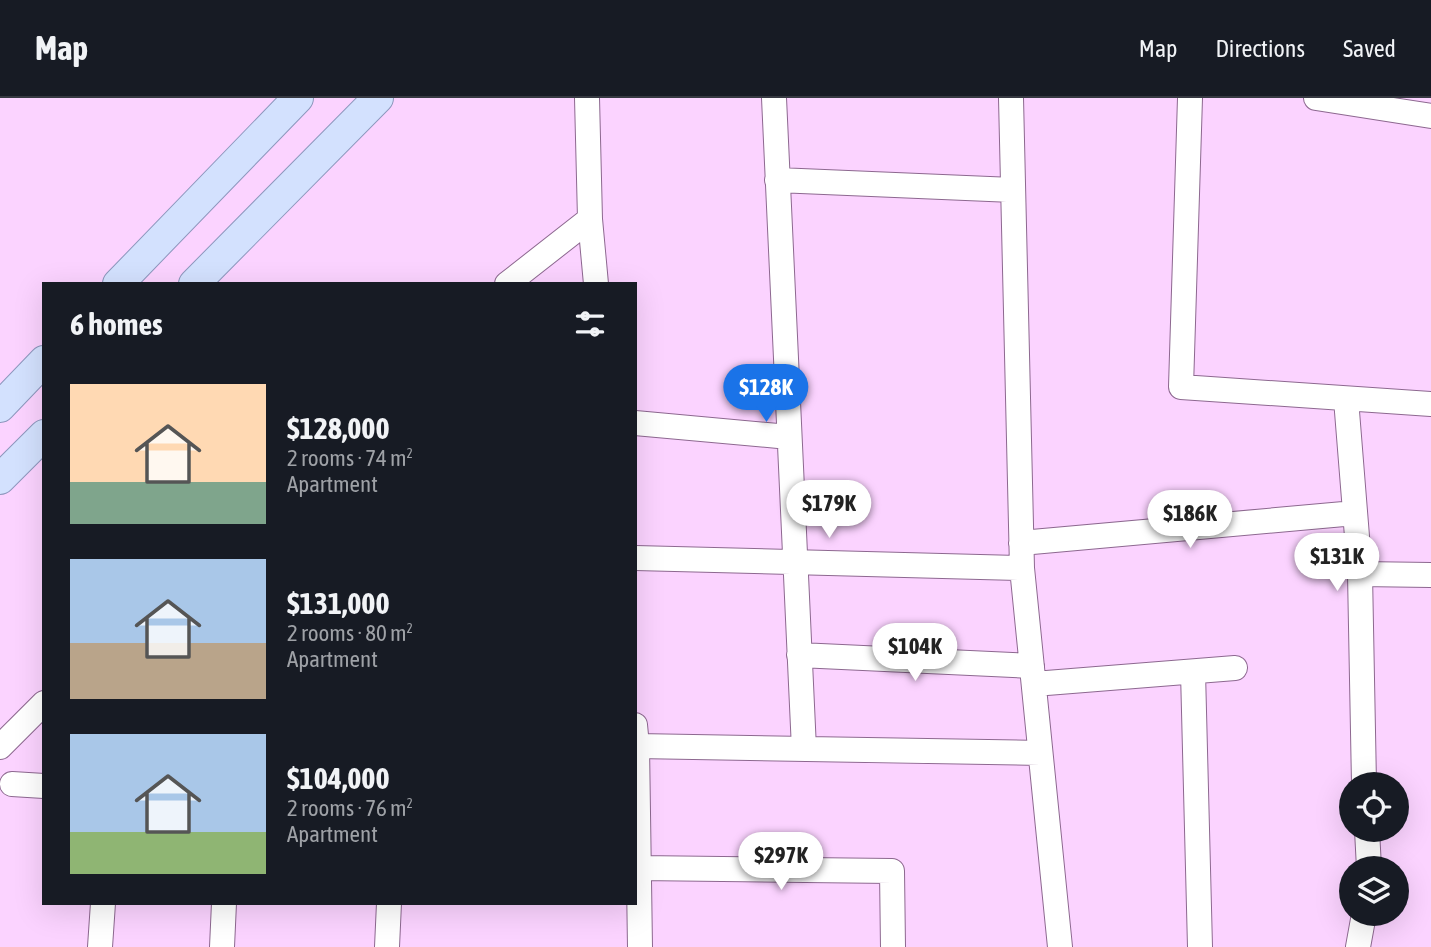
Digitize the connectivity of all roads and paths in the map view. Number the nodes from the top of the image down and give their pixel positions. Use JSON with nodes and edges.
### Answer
{"nodes":[{"id":1,"x":298,"y":98,"type":"edge"},
{"id":2,"x":378,"y":98,"type":"edge"},
{"id":3,"x":587,"y":98,"type":"edge"},
{"id":4,"x":774,"y":98,"type":"edge"},
{"id":5,"x":1011,"y":98,"type":"edge"},
{"id":6,"x":1190,"y":98,"type":"edge"},
{"id":7,"x":1316,"y":98,"type":"edge"},
{"id":8,"x":1431,"y":116,"type":"edge"},
{"id":9,"x":777,"y":180,"type":"junction"},
{"id":10,"x":1013,"y":190,"type":"junction"},
{"id":11,"x":590,"y":219,"type":"junction"},
{"id":12,"x":120,"y":282,"type":"edge"},
{"id":13,"x":196,"y":282,"type":"edge"},
{"id":14,"x":510,"y":282,"type":"edge"},
{"id":15,"x":596,"y":282,"type":"edge"},
{"id":16,"x":42,"y":363,"type":"edge"},
{"id":17,"x":1346,"y":399,"type":"junction"},
{"id":18,"x":1431,"y":404,"type":"edge"},
{"id":19,"x":0,"y":407,"type":"edge"},
{"id":20,"x":637,"y":423,"type":"edge"},
{"id":21,"x":42,"y":437,"type":"edge"},
{"id":22,"x":789,"y":437,"type":"junction"},
{"id":23,"x":0,"y":479,"type":"edge"},
{"id":24,"x":1355,"y":513,"type":"junction"},
{"id":25,"x":1021,"y":543,"type":"junction"},
{"id":26,"x":637,"y":558,"type":"edge"},
{"id":27,"x":795,"y":562,"type":"junction"},
{"id":28,"x":1022,"y":568,"type":"junction"},
{"id":29,"x":1360,"y":574,"type":"junction"},
{"id":30,"x":1431,"y":575,"type":"edge"},
{"id":31,"x":799,"y":655,"type":"junction"},
{"id":32,"x":1235,"y":668,"type":"dead end"},
{"id":33,"x":1193,"y":671,"type":"junction"},
{"id":34,"x":1033,"y":675,"type":"junction"},
{"id":35,"x":42,"y":705,"type":"edge"},
{"id":36,"x":637,"y":735,"type":"edge"},
{"id":37,"x":0,"y":747,"type":"edge"},
{"id":38,"x":803,"y":748,"type":"junction"},
{"id":39,"x":1041,"y":753,"type":"junction"},
{"id":40,"x":1364,"y":772,"type":"edge"},
{"id":41,"x":12,"y":784,"type":"dead end"},
{"id":42,"x":42,"y":786,"type":"edge"},
{"id":43,"x":637,"y":834,"type":"edge"},
{"id":44,"x":639,"y":868,"type":"junction"},
{"id":45,"x":103,"y":905,"type":"edge"},
{"id":46,"x":224,"y":905,"type":"edge"},
{"id":47,"x":389,"y":905,"type":"edge"},
{"id":48,"x":1362,"y":926,"type":"edge"},
{"id":49,"x":100,"y":947,"type":"edge"},
{"id":50,"x":222,"y":947,"type":"edge"},
{"id":51,"x":387,"y":947,"type":"edge"},
{"id":52,"x":640,"y":947,"type":"edge"},
{"id":53,"x":893,"y":947,"type":"edge"},
{"id":54,"x":1060,"y":947,"type":"edge"},
{"id":55,"x":1200,"y":947,"type":"edge"},
{"id":56,"x":1358,"y":947,"type":"edge"}],
"edges":[{"from":1,"to":12,"type":"main road"},
{"from":2,"to":13,"type":"main road"},
{"from":3,"to":11,"type":"street"},
{"from":4,"to":9,"type":"street"},
{"from":5,"to":10,"type":"street"},
{"from":6,"to":17,"type":"street"},
{"from":7,"to":8,"type":"street"},
{"from":9,"to":10,"type":"street"},
{"from":9,"to":22,"type":"street"},
{"from":10,"to":25,"type":"street"},
{"from":11,"to":14,"type":"street"},
{"from":11,"to":15,"type":"street"},
{"from":16,"to":19,"type":"main road"},
{"from":17,"to":18,"type":"street"},
{"from":17,"to":24,"type":"street"},
{"from":20,"to":22,"type":"street"},
{"from":21,"to":23,"type":"main road"},
{"from":22,"to":27,"type":"street"},
{"from":24,"to":25,"type":"street"},
{"from":24,"to":29,"type":"street"},
{"from":25,"to":28,"type":"street"},
{"from":26,"to":27,"type":"street"},
{"from":27,"to":28,"type":"street"},
{"from":27,"to":31,"type":"street"},
{"from":28,"to":34,"type":"street"},
{"from":29,"to":30,"type":"street"},
{"from":29,"to":40,"type":"street"},
{"from":31,"to":34,"type":"street"},
{"from":31,"to":38,"type":"street"},
{"from":32,"to":33,"type":"street"},
{"from":33,"to":34,"type":"street"},
{"from":33,"to":55,"type":"street"},
{"from":34,"to":39,"type":"street"},
{"from":35,"to":37,"type":"street"},
{"from":36,"to":38,"type":"street"},
{"from":38,"to":39,"type":"street"},
{"from":39,"to":54,"type":"street"},
{"from":41,"to":42,"type":"street"},
{"from":43,"to":44,"type":"street"},
{"from":44,"to":52,"type":"street"},
{"from":44,"to":53,"type":"street"},
{"from":45,"to":49,"type":"street"},
{"from":46,"to":50,"type":"street"},
{"from":47,"to":51,"type":"street"},
{"from":48,"to":56,"type":"street"}]}
